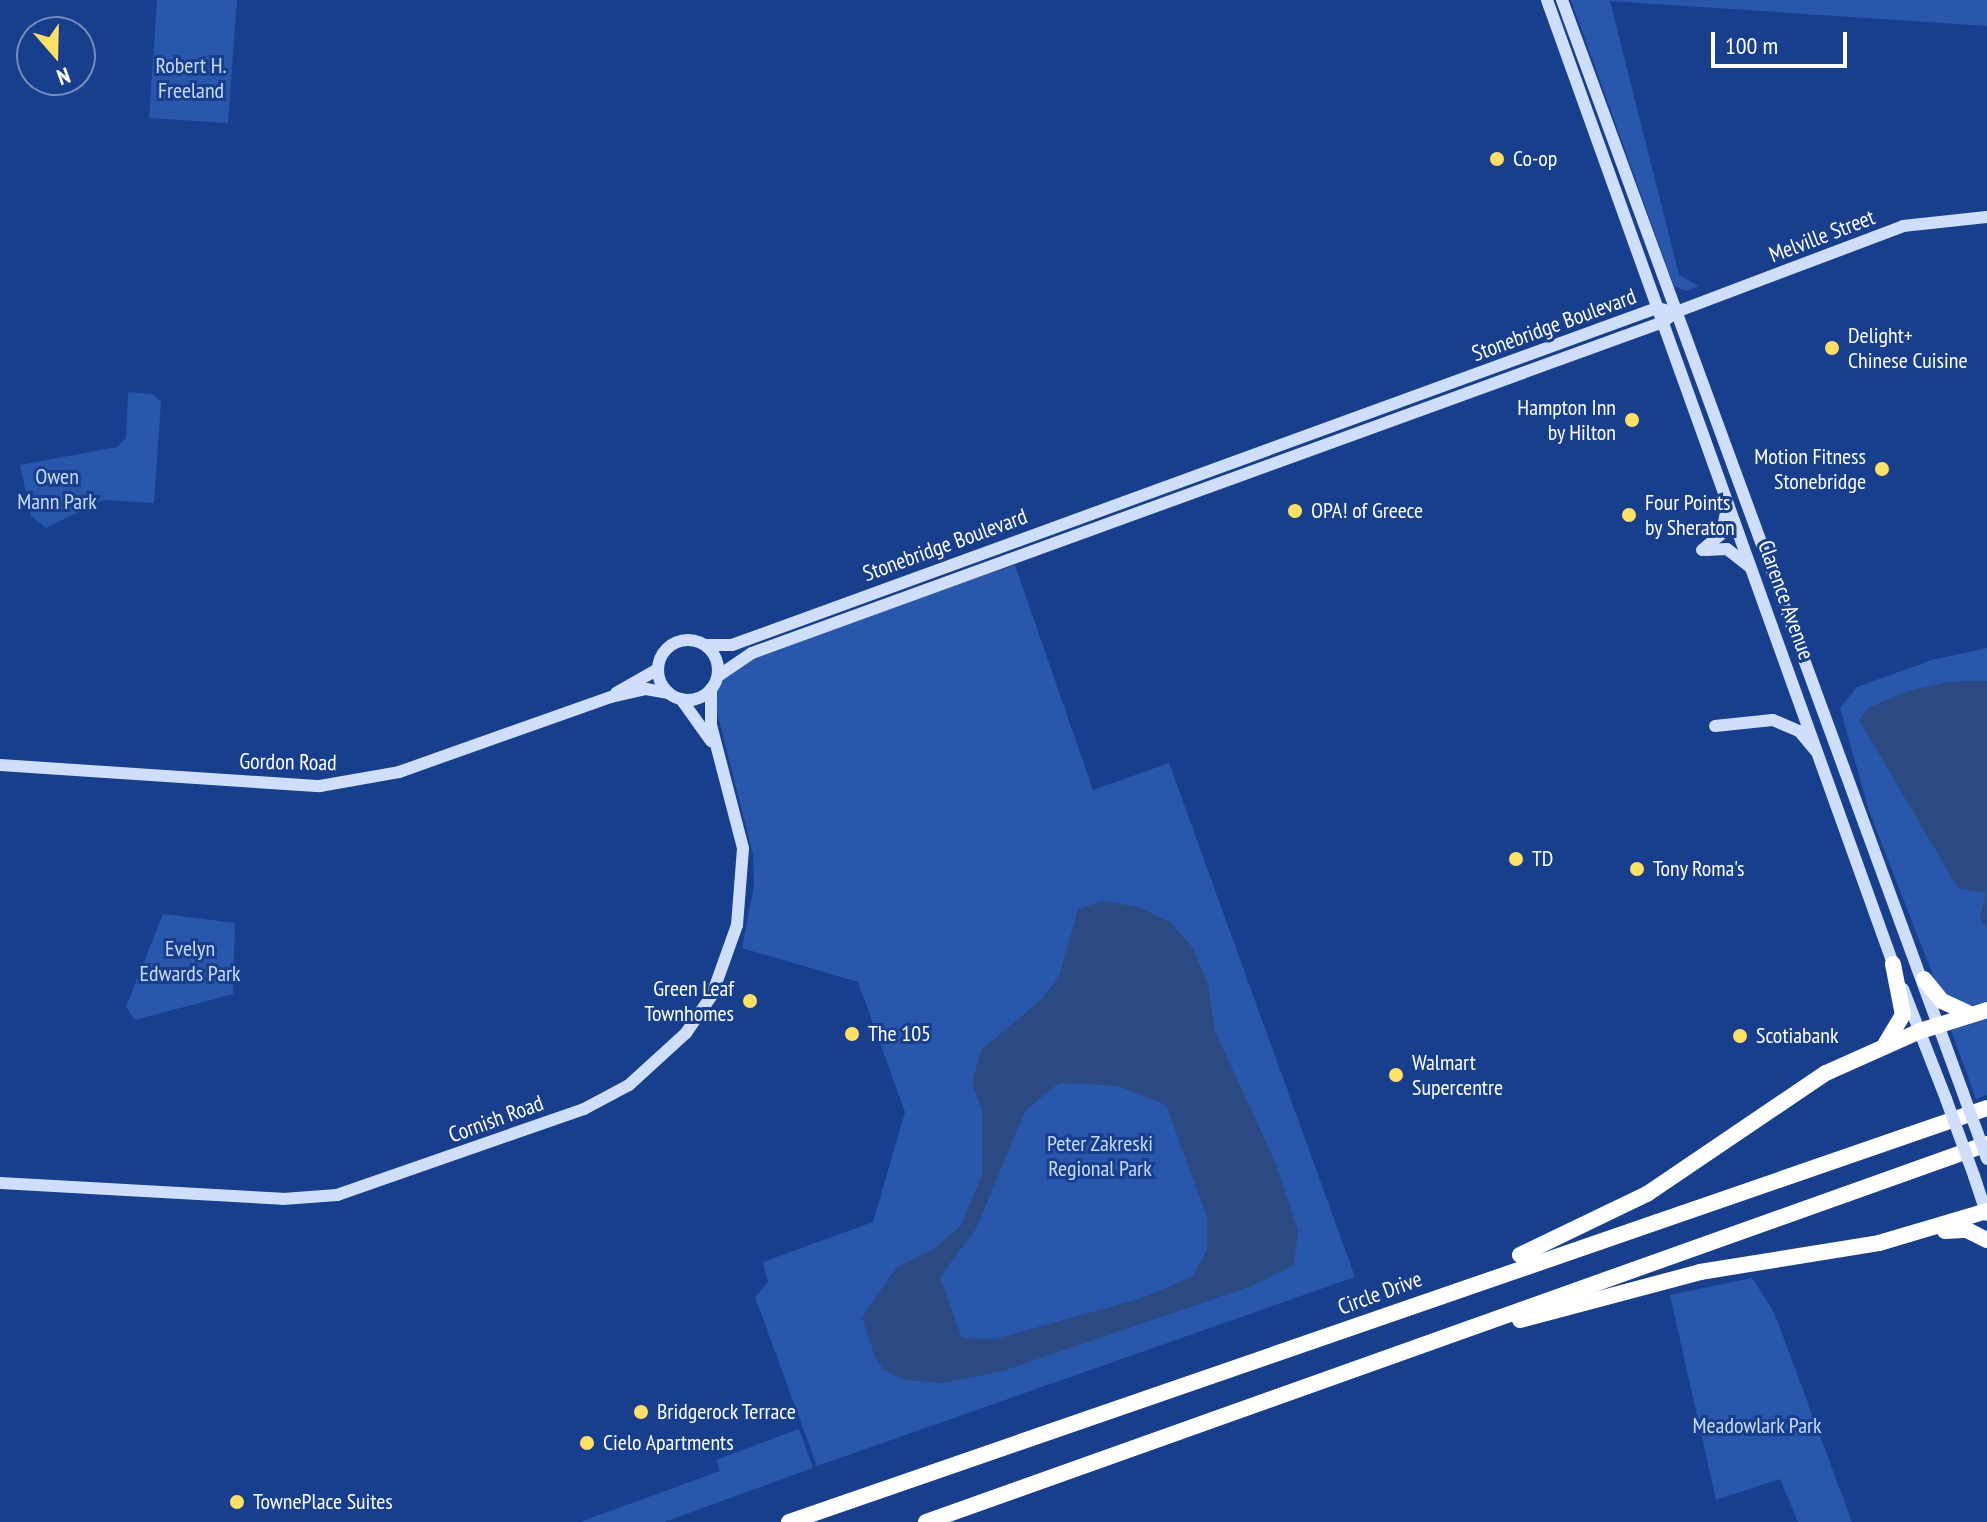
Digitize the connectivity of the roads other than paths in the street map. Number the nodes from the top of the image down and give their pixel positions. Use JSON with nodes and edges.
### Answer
{"nodes":[{"id":1,"x":1547,"y":0,"type":"edge"},
{"id":2,"x":1562,"y":0,"type":"edge"},
{"id":3,"x":1987,"y":217,"type":"edge"},
{"id":4,"x":1657,"y":308,"type":"junction"},
{"id":5,"x":1676,"y":312,"type":"junction"},
{"id":6,"x":1663,"y":322,"type":"junction"},
{"id":7,"x":1727,"y":496,"type":"junction"},
{"id":8,"x":1755,"y":574,"type":"junction"},
{"id":9,"x":706,"y":645,"type":"junction"},
{"id":10,"x":658,"y":669,"type":"junction"},
{"id":11,"x":718,"y":676,"type":"junction"},
{"id":12,"x":711,"y":689,"type":"junction"},
{"id":13,"x":675,"y":696,"type":"junction"},
{"id":14,"x":611,"y":697,"type":"junction"},
{"id":15,"x":1715,"y":726,"type":"dead end"},
{"id":16,"x":717,"y":751,"type":"junction"},
{"id":17,"x":1821,"y":758,"type":"junction"},
{"id":18,"x":0,"y":765,"type":"edge"},
{"id":19,"x":1893,"y":964,"type":"junction"},
{"id":20,"x":1924,"y":979,"type":"junction"},
{"id":21,"x":1978,"y":1012,"type":"edge"},
{"id":22,"x":1939,"y":1025,"type":"junction"},
{"id":23,"x":1920,"y":1031,"type":"junction"},
{"id":24,"x":1878,"y":1049,"type":"junction"},
{"id":25,"x":1987,"y":1108,"type":"edge"},
{"id":26,"x":1987,"y":1144,"type":"edge"},
{"id":27,"x":1987,"y":1159,"type":"edge"},
{"id":28,"x":0,"y":1183,"type":"edge"},
{"id":29,"x":1987,"y":1212,"type":"edge"},
{"id":30,"x":1911,"y":1233,"type":"junction"},
{"id":31,"x":1987,"y":1240,"type":"edge"},
{"id":32,"x":1475,"y":1327,"type":"junction"},
{"id":33,"x":1345,"y":1329,"type":"junction"},
{"id":34,"x":789,"y":1522,"type":"edge"},
{"id":35,"x":926,"y":1522,"type":"edge"}],
"edges":[{"from":1,"to":4,"type":"main road","name":"Clarence Avenue"},
{"from":2,"to":5,"type":"main road","name":"Clarence Avenue"},
{"from":3,"to":5,"type":"main road","name":"Melville Street"},
{"from":4,"to":5,"type":"main road","name":"Stonebridge Boulevard"},
{"from":4,"to":6,"type":"main road","name":"Clarence Avenue"},
{"from":4,"to":9,"type":"main road","name":"Stonebridge Boulevard"},
{"from":5,"to":6,"type":"main road","name":"Stonebridge Boulevard"},
{"from":5,"to":20,"type":"main road","name":"Clarence Avenue"},
{"from":6,"to":7,"type":"main road","name":"Clarence Avenue"},
{"from":6,"to":11,"type":"main road","name":"Stonebridge Boulevard"},
{"from":7,"to":8,"type":"main road","name":"Clarence Avenue"},
{"from":7,"to":8,"type":"main road"},
{"from":8,"to":17,"type":"main road","name":"Clarence Avenue"},
{"from":9,"to":10,"type":"main road"},
{"from":9,"to":11,"type":"main road"},
{"from":10,"to":13,"type":"main road"},
{"from":10,"to":14,"type":"main road","name":"Gordon Road"},
{"from":11,"to":12,"type":"main road"},
{"from":12,"to":13,"type":"main road"},
{"from":12,"to":16,"type":"main road","name":"Cornish Road"},
{"from":13,"to":14,"type":"main road","name":"Gordon Road"},
{"from":13,"to":16,"type":"main road","name":"Cornish Road"},
{"from":14,"to":18,"type":"main road","name":"Gordon Road"},
{"from":15,"to":17,"type":"main road"},
{"from":16,"to":28,"type":"main road","name":"Cornish Road"},
{"from":17,"to":19,"type":"main road","name":"Clarence Avenue"},
{"from":19,"to":23,"type":"main road","name":"Clarence Avenue"},
{"from":19,"to":24,"type":"highway"},
{"from":20,"to":21,"type":"highway"},
{"from":20,"to":22,"type":"main road","name":"Clarence Avenue"},
{"from":21,"to":22,"type":"highway"},
{"from":22,"to":23,"type":"highway"},
{"from":22,"to":27,"type":"main road","name":"Clarence Avenue","bridge":true},
{"from":23,"to":24,"type":"highway"},
{"from":23,"to":29,"type":"main road","name":"Clarence Avenue","bridge":true},
{"from":24,"to":33,"type":"highway"},
{"from":25,"to":33,"type":"highway","name":"Circle Drive"},
{"from":26,"to":32,"type":"highway"},
{"from":29,"to":30,"type":"highway"},
{"from":30,"to":31,"type":"highway"},
{"from":30,"to":32,"type":"highway"},
{"from":32,"to":35,"type":"highway"},
{"from":33,"to":34,"type":"highway","name":"Circle Drive"}]}
